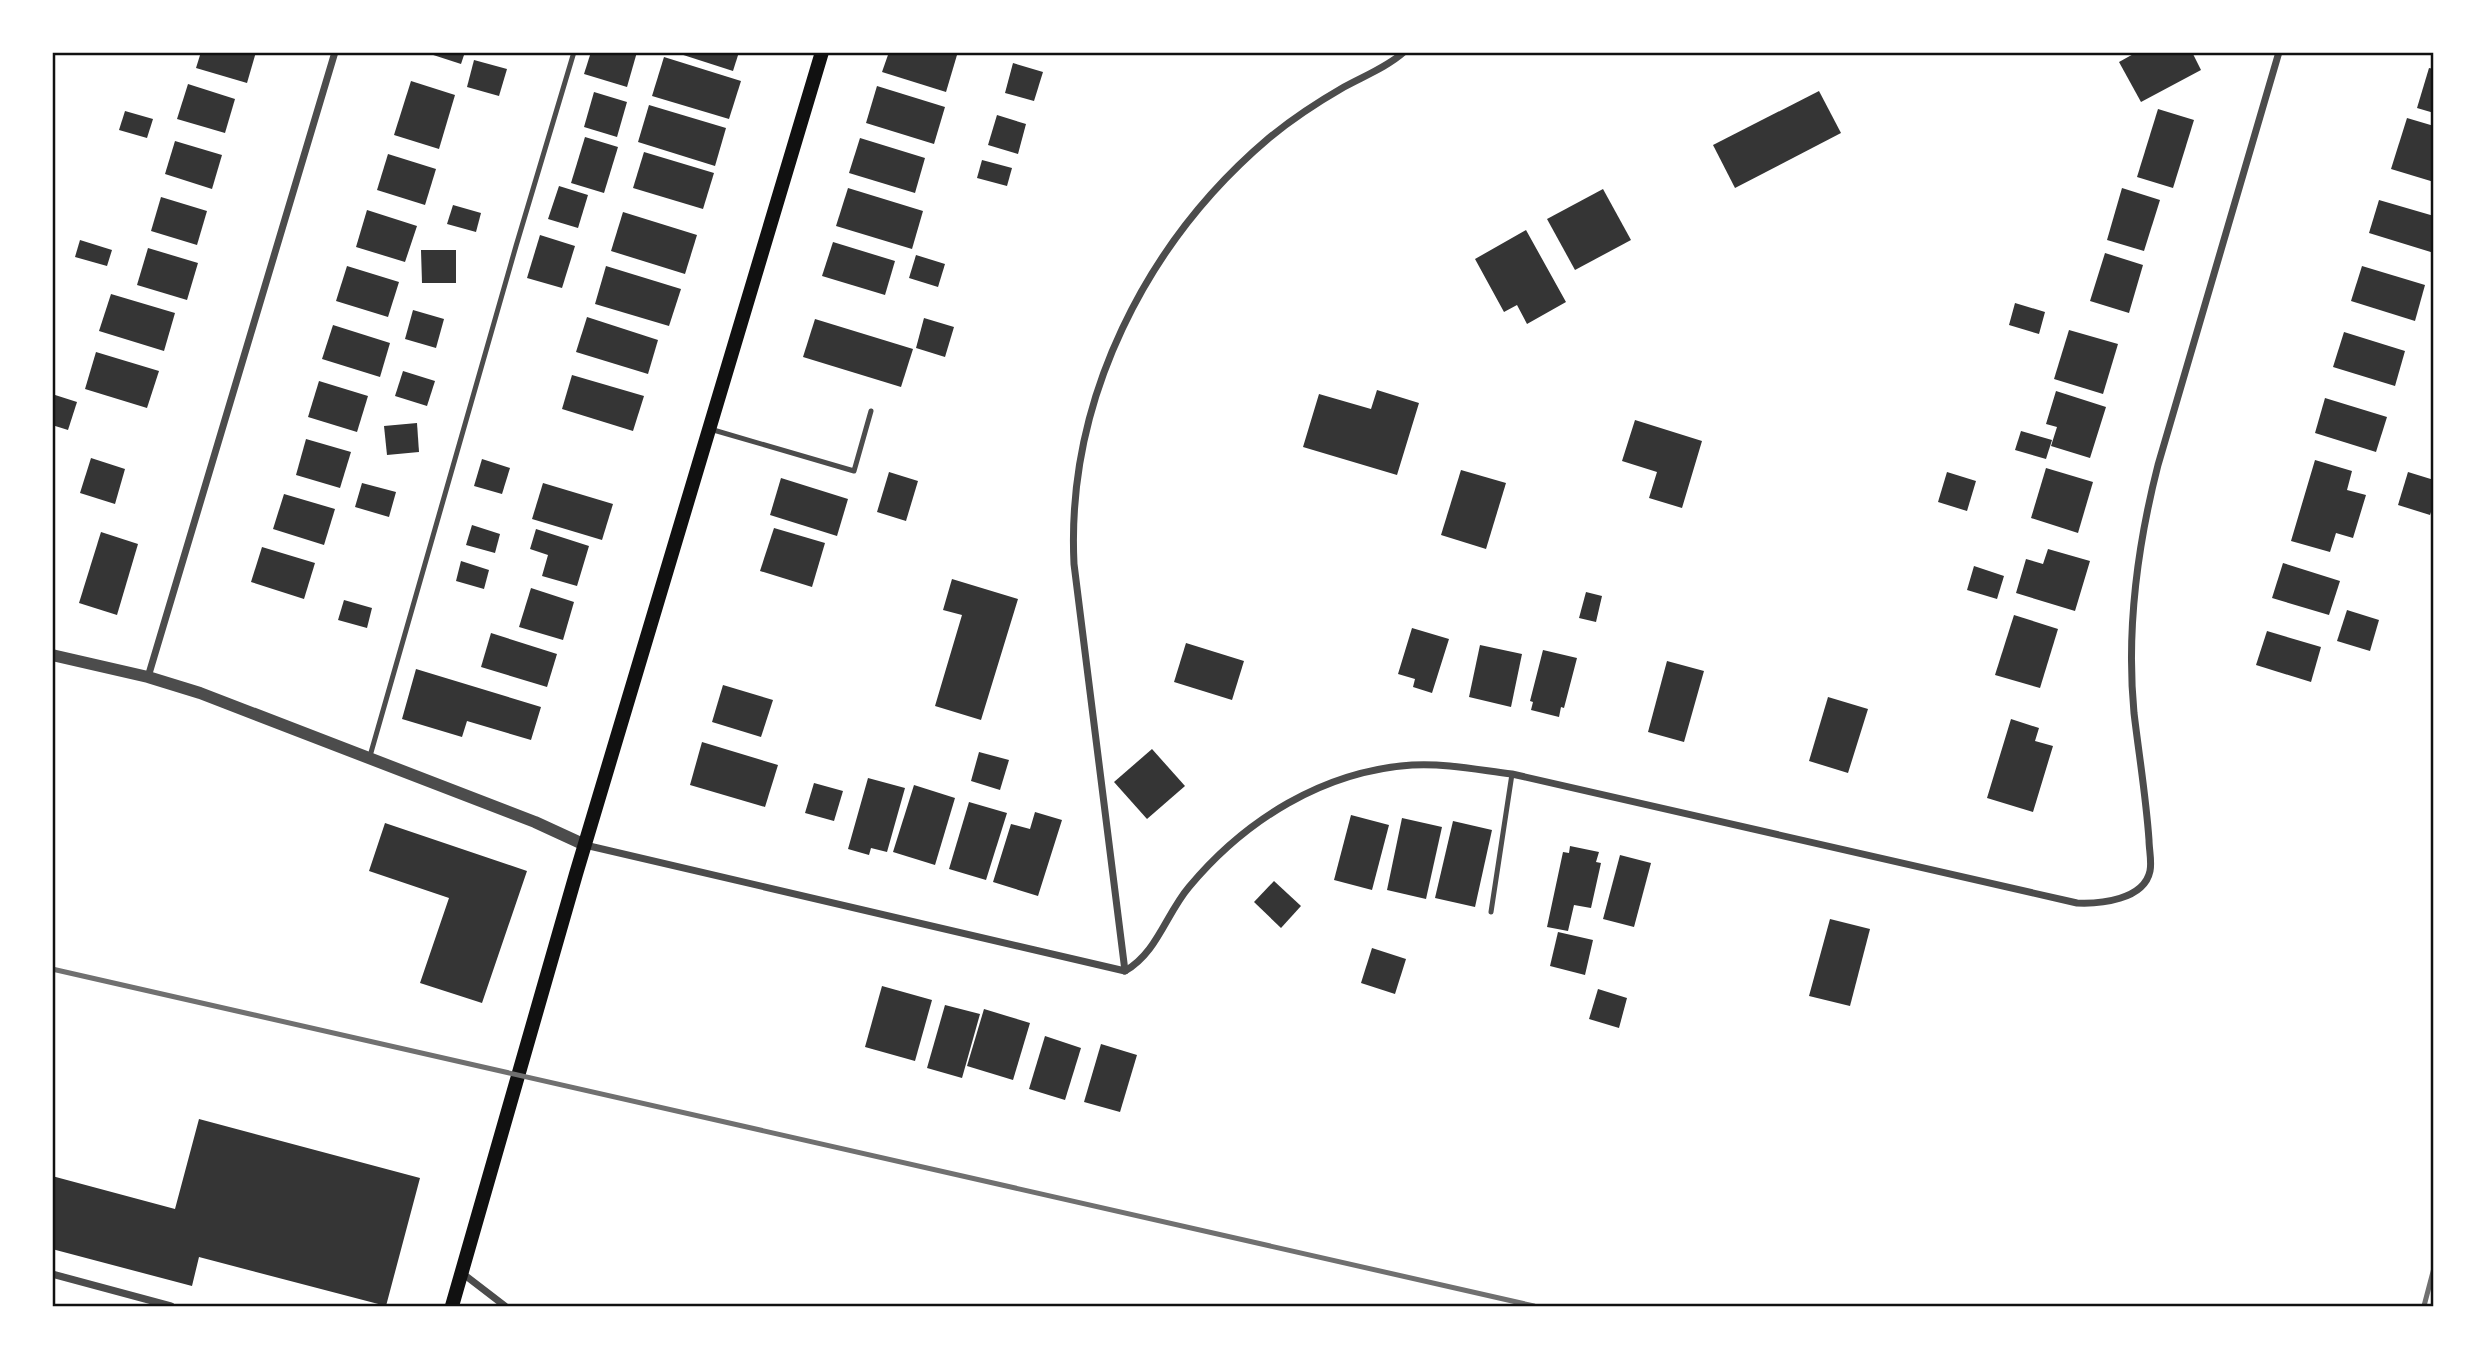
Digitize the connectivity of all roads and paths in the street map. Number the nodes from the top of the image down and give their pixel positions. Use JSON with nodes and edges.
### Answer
{"nodes":[{"id":1,"x":335,"y":52,"type":"edge"},
{"id":2,"x":574,"y":52,"type":"edge"},
{"id":3,"x":822,"y":52,"type":"edge"},
{"id":4,"x":1404,"y":52,"type":"edge"},
{"id":5,"x":2278,"y":52,"type":"edge"},
{"id":6,"x":871,"y":411,"type":"dead end"},
{"id":7,"x":710,"y":429,"type":"junction"},
{"id":8,"x":52,"y":655,"type":"edge"},
{"id":9,"x":148,"y":677,"type":"junction"},
{"id":10,"x":369,"y":759,"type":"junction"},
{"id":11,"x":1512,"y":775,"type":"junction"},
{"id":12,"x":585,"y":845,"type":"junction"},
{"id":13,"x":1491,"y":912,"type":"dead end"},
{"id":14,"x":1125,"y":971,"type":"junction"},
{"id":15,"x":462,"y":1273,"type":"junction"},
{"id":16,"x":52,"y":1274,"type":"edge"},
{"id":17,"x":171,"y":1307,"type":"edge"},
{"id":18,"x":452,"y":1307,"type":"edge"},
{"id":19,"x":505,"y":1307,"type":"edge"}],
"edges":[{"from":1,"to":9,"type":"street"},
{"from":2,"to":10,"type":"lane"},
{"from":3,"to":7,"type":"main road"},
{"from":4,"to":14,"type":"street"},
{"from":5,"to":11,"type":"street"},
{"from":6,"to":7,"type":"lane"},
{"from":7,"to":12,"type":"main road"},
{"from":8,"to":9,"type":"street"},
{"from":9,"to":10,"type":"street"},
{"from":10,"to":12,"type":"street"},
{"from":11,"to":13,"type":"lane"},
{"from":11,"to":14,"type":"street"},
{"from":12,"to":14,"type":"street"},
{"from":12,"to":15,"type":"main road"},
{"from":15,"to":18,"type":"main road"},
{"from":15,"to":19,"type":"street"},
{"from":16,"to":17,"type":"street"}]}
